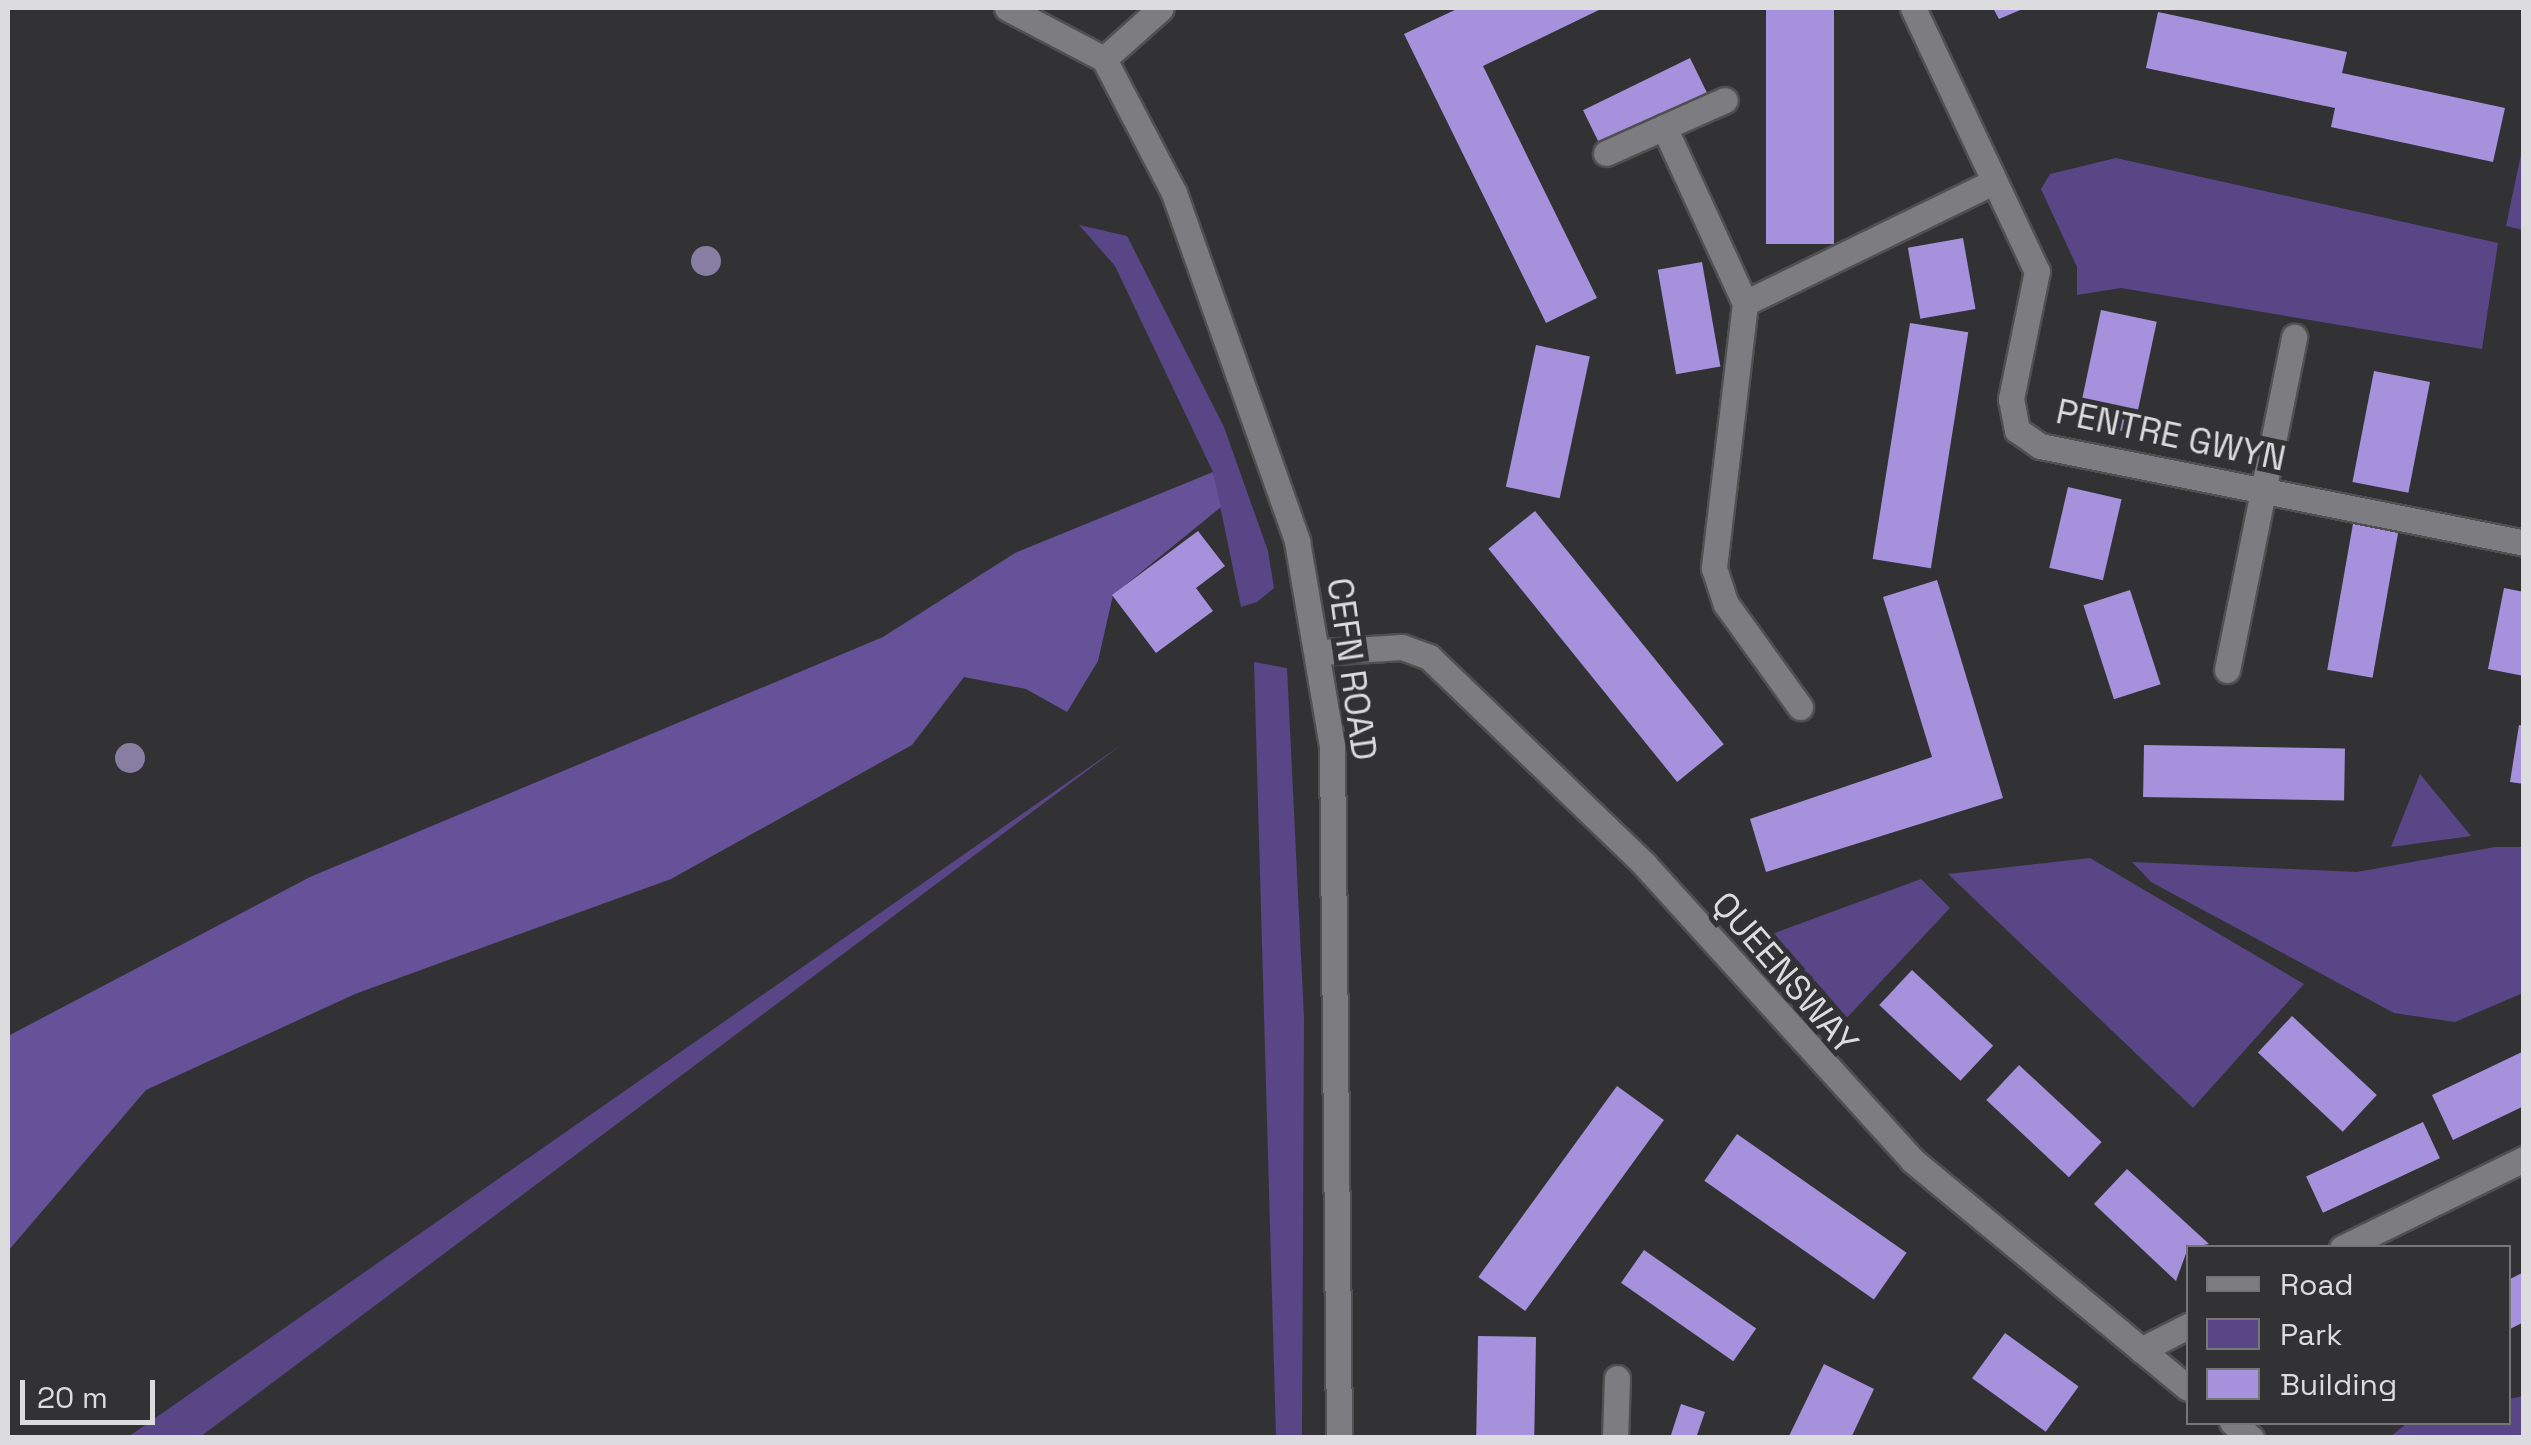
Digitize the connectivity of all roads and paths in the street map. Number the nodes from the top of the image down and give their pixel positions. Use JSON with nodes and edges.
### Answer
{"nodes":[{"id":1,"x":1007,"y":8,"type":"edge"},
{"id":2,"x":1161,"y":8,"type":"edge"},
{"id":3,"x":1913,"y":8,"type":"edge"},
{"id":4,"x":1104,"y":59,"type":"junction"},
{"id":5,"x":1726,"y":100,"type":"dead end"},
{"id":6,"x":1664,"y":127,"type":"junction"},
{"id":7,"x":1606,"y":153,"type":"dead end"},
{"id":8,"x":1994,"y":182,"type":"junction"},
{"id":9,"x":1745,"y":303,"type":"junction"},
{"id":10,"x":2294,"y":337,"type":"dead end"},
{"id":11,"x":2263,"y":490,"type":"junction"},
{"id":12,"x":2524,"y":543,"type":"edge"},
{"id":13,"x":1321,"y":652,"type":"junction"},
{"id":14,"x":2227,"y":670,"type":"dead end"},
{"id":15,"x":1800,"y":707,"type":"dead end"},
{"id":16,"x":2524,"y":1159,"type":"edge"},
{"id":17,"x":2348,"y":1245,"type":"edge"},
{"id":18,"x":2186,"y":1327,"type":"edge"},
{"id":19,"x":2141,"y":1350,"type":"junction"},
{"id":20,"x":1617,"y":1378,"type":"dead end"},
{"id":21,"x":2186,"y":1386,"type":"edge"},
{"id":22,"x":1340,"y":1438,"type":"edge"},
{"id":23,"x":1615,"y":1438,"type":"edge"}],
"edges":[{"from":1,"to":4,"type":"street"},
{"from":2,"to":4,"type":"street"},
{"from":3,"to":8,"type":"street","name":"PENTRE GWYN"},
{"from":4,"to":13,"type":"street","name":"CEFN ROAD"},
{"from":5,"to":6,"type":"street"},
{"from":6,"to":7,"type":"street"},
{"from":6,"to":9,"type":"street"},
{"from":8,"to":9,"type":"street"},
{"from":8,"to":11,"type":"street","name":"PENTRE GWYN"},
{"from":9,"to":15,"type":"street"},
{"from":10,"to":11,"type":"street"},
{"from":11,"to":12,"type":"street","name":"PENTRE GWYN"},
{"from":11,"to":14,"type":"street"},
{"from":13,"to":19,"type":"street","name":"QUEENSWAY"},
{"from":13,"to":22,"type":"street","name":"CEFN ROAD"},
{"from":16,"to":17,"type":"street"},
{"from":18,"to":19,"type":"street"},
{"from":19,"to":21,"type":"street","name":"QUEENSWAY"},
{"from":20,"to":23,"type":"street"}]}
